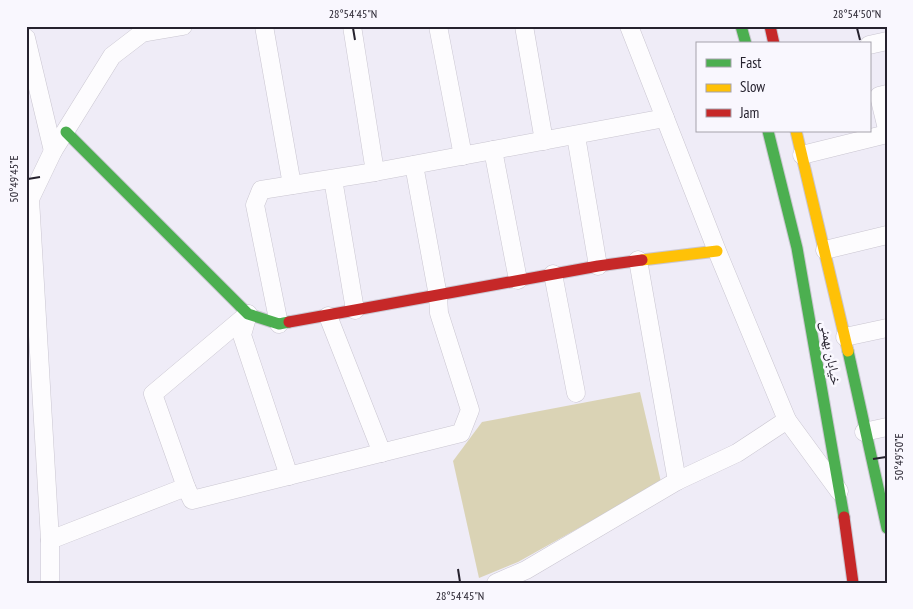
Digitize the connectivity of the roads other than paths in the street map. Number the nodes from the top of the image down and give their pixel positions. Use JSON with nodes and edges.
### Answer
{"nodes":[{"id":1,"x":183,"y":26,"type":"edge"},
{"id":2,"x":264,"y":26,"type":"edge"},
{"id":3,"x":352,"y":26,"type":"edge"},
{"id":4,"x":438,"y":26,"type":"edge"},
{"id":5,"x":524,"y":26,"type":"edge"},
{"id":6,"x":629,"y":26,"type":"edge"},
{"id":7,"x":741,"y":26,"type":"edge"},
{"id":8,"x":770,"y":26,"type":"edge"},
{"id":9,"x":26,"y":38,"type":"edge"},
{"id":10,"x":887,"y":41,"type":"edge"},
{"id":11,"x":745,"y":42,"type":"edge"},
{"id":12,"x":774,"y":42,"type":"edge"},
{"id":13,"x":870,"y":46,"type":"edge"},
{"id":14,"x":887,"y":94,"type":"edge"},
{"id":15,"x":665,"y":118,"type":"junction"},
{"id":16,"x":887,"y":129,"type":"edge"},
{"id":17,"x":66,"y":132,"type":"junction"},
{"id":18,"x":768,"y":132,"type":"edge"},
{"id":19,"x":796,"y":132,"type":"edge"},
{"id":20,"x":887,"y":134,"type":"edge"},
{"id":21,"x":576,"y":136,"type":"junction"},
{"id":22,"x":544,"y":141,"type":"junction"},
{"id":23,"x":493,"y":150,"type":"junction"},
{"id":24,"x":53,"y":151,"type":"junction"},
{"id":25,"x":802,"y":155,"type":"junction"},
{"id":26,"x":463,"y":156,"type":"junction"},
{"id":27,"x":414,"y":165,"type":"junction"},
{"id":28,"x":375,"y":172,"type":"junction"},
{"id":29,"x":333,"y":179,"type":"junction"},
{"id":30,"x":292,"y":185,"type":"junction"},
{"id":31,"x":887,"y":234,"type":"edge"},
{"id":32,"x":717,"y":250,"type":"junction"},
{"id":33,"x":825,"y":250,"type":"junction"},
{"id":34,"x":638,"y":260,"type":"junction"},
{"id":35,"x":598,"y":266,"type":"junction"},
{"id":36,"x":554,"y":274,"type":"junction"},
{"id":37,"x":518,"y":280,"type":"junction"},
{"id":38,"x":438,"y":296,"type":"junction"},
{"id":39,"x":355,"y":310,"type":"junction"},
{"id":40,"x":248,"y":314,"type":"junction"},
{"id":41,"x":328,"y":316,"type":"junction"},
{"id":42,"x":279,"y":324,"type":"junction"},
{"id":43,"x":887,"y":328,"type":"edge"},
{"id":44,"x":844,"y":337,"type":"junction"},
{"id":45,"x":576,"y":393,"type":"dead end"},
{"id":46,"x":787,"y":420,"type":"junction"},
{"id":47,"x":887,"y":427,"type":"edge"},
{"id":48,"x":864,"y":432,"type":"junction"},
{"id":49,"x":382,"y":453,"type":"junction"},
{"id":50,"x":289,"y":476,"type":"junction"},
{"id":51,"x":677,"y":482,"type":"junction"},
{"id":52,"x":186,"y":487,"type":"junction"},
{"id":53,"x":841,"y":493,"type":"junction"},
{"id":54,"x":886,"y":525,"type":"edge"},
{"id":55,"x":50,"y":540,"type":"junction"},
{"id":56,"x":50,"y":583,"type":"edge"},
{"id":57,"x":496,"y":583,"type":"edge"},
{"id":58,"x":853,"y":583,"type":"edge"}],
"edges":[{"from":1,"to":17,"type":"street"},
{"from":2,"to":30,"type":"street"},
{"from":3,"to":28,"type":"street"},
{"from":4,"to":26,"type":"street"},
{"from":5,"to":22,"type":"street"},
{"from":6,"to":15,"type":"street"},
{"from":7,"to":11,"type":"street"},
{"from":8,"to":12,"type":"street"},
{"from":9,"to":24,"type":"street"},
{"from":10,"to":13,"type":"street"},
{"from":14,"to":16,"type":"street"},
{"from":15,"to":21,"type":"street"},
{"from":15,"to":32,"type":"street"},
{"from":17,"to":24,"type":"street"},
{"from":17,"to":40,"type":"street"},
{"from":18,"to":53,"type":"street","name":"خیابان بهمنی"},
{"from":19,"to":25,"type":"street","name":"خیابان بهمنی"},
{"from":20,"to":25,"type":"street"},
{"from":21,"to":22,"type":"street"},
{"from":21,"to":35,"type":"street"},
{"from":22,"to":23,"type":"street"},
{"from":23,"to":26,"type":"street"},
{"from":23,"to":37,"type":"street"},
{"from":24,"to":55,"type":"street"},
{"from":25,"to":33,"type":"street","name":"خیابان بهمنی"},
{"from":26,"to":27,"type":"street"},
{"from":27,"to":28,"type":"street"},
{"from":27,"to":38,"type":"street"},
{"from":28,"to":29,"type":"street"},
{"from":29,"to":30,"type":"street"},
{"from":29,"to":39,"type":"street"},
{"from":30,"to":42,"type":"street"},
{"from":31,"to":33,"type":"street"},
{"from":32,"to":34,"type":"street"},
{"from":32,"to":46,"type":"street"},
{"from":33,"to":44,"type":"street","name":"خیابان بهمنی"},
{"from":34,"to":35,"type":"street"},
{"from":34,"to":51,"type":"street"},
{"from":35,"to":36,"type":"street"},
{"from":36,"to":37,"type":"street"},
{"from":36,"to":45,"type":"street"},
{"from":37,"to":38,"type":"street"},
{"from":38,"to":39,"type":"street"},
{"from":38,"to":49,"type":"street"},
{"from":39,"to":41,"type":"street"},
{"from":40,"to":42,"type":"street"},
{"from":40,"to":50,"type":"street"},
{"from":40,"to":52,"type":"street"},
{"from":41,"to":42,"type":"street"},
{"from":41,"to":49,"type":"street"},
{"from":43,"to":44,"type":"street"},
{"from":44,"to":48,"type":"street","name":"خیابان بهمنی"},
{"from":46,"to":51,"type":"street"},
{"from":46,"to":53,"type":"street"},
{"from":47,"to":48,"type":"street"},
{"from":48,"to":54,"type":"street","name":"خیابان بهمنی"},
{"from":49,"to":50,"type":"street"},
{"from":50,"to":52,"type":"street"},
{"from":51,"to":57,"type":"street"},
{"from":52,"to":55,"type":"street"},
{"from":53,"to":58,"type":"street","name":"خیابان بهمنی"},
{"from":55,"to":56,"type":"street"}]}
